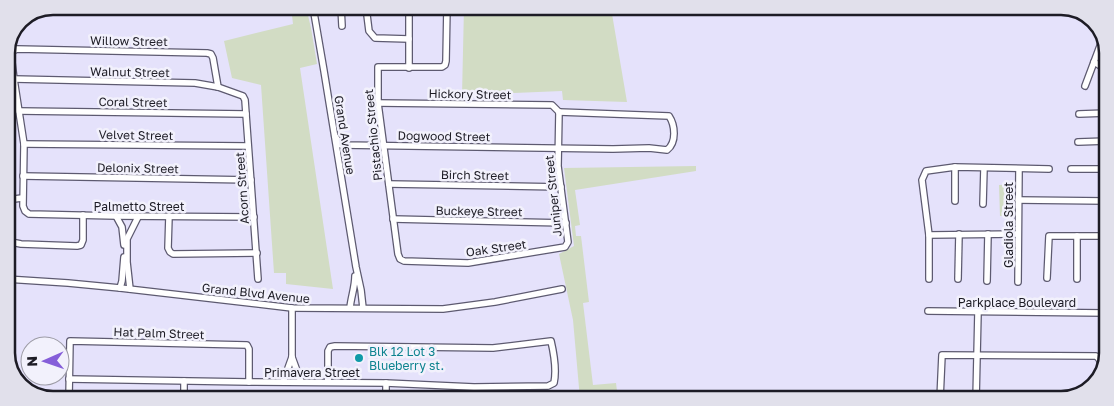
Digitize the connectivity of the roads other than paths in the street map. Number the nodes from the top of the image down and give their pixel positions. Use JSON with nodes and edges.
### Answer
{"nodes":[{"id":1,"x":314,"y":15,"type":"edge"},
{"id":2,"x":341,"y":15,"type":"edge"},
{"id":3,"x":366,"y":15,"type":"dead end"},
{"id":4,"x":409,"y":15,"type":"edge"},
{"id":5,"x":448,"y":15,"type":"edge"},
{"id":6,"x":342,"y":26,"type":"dead end"},
{"id":7,"x":409,"y":39,"type":"junction"},
{"id":8,"x":1099,"y":49,"type":"edge"},
{"id":9,"x":15,"y":50,"type":"edge"},
{"id":10,"x":1094,"y":62,"type":"junction"},
{"id":11,"x":1099,"y":65,"type":"edge"},
{"id":12,"x":409,"y":68,"type":"junction"},
{"id":13,"x":15,"y":79,"type":"edge"},
{"id":14,"x":15,"y":85,"type":"edge"},
{"id":15,"x":1085,"y":86,"type":"dead end"},
{"id":16,"x":218,"y":88,"type":"junction"},
{"id":17,"x":243,"y":96,"type":"joint"},
{"id":18,"x":378,"y":103,"type":"junction"},
{"id":19,"x":19,"y":110,"type":"junction"},
{"id":20,"x":559,"y":112,"type":"junction"},
{"id":21,"x":1099,"y":113,"type":"edge"},
{"id":22,"x":246,"y":114,"type":"junction"},
{"id":23,"x":1079,"y":114,"type":"dead end"},
{"id":24,"x":335,"y":136,"type":"junction"},
{"id":25,"x":1099,"y":141,"type":"edge"},
{"id":26,"x":1078,"y":142,"type":"dead end"},
{"id":27,"x":24,"y":144,"type":"junction"},
{"id":28,"x":383,"y":145,"type":"junction"},
{"id":29,"x":248,"y":146,"type":"junction"},
{"id":30,"x":558,"y":148,"type":"junction"},
{"id":31,"x":955,"y":167,"type":"junction"},
{"id":32,"x":984,"y":168,"type":"junction"},
{"id":33,"x":1018,"y":169,"type":"junction"},
{"id":34,"x":1099,"y":169,"type":"edge"},
{"id":35,"x":1049,"y":170,"type":"dead end"},
{"id":36,"x":1071,"y":170,"type":"dead end"},
{"id":37,"x":24,"y":176,"type":"junction"},
{"id":38,"x":251,"y":180,"type":"junction"},
{"id":39,"x":388,"y":184,"type":"junction"},
{"id":40,"x":561,"y":187,"type":"junction"},
{"id":41,"x":22,"y":198,"type":"junction"},
{"id":42,"x":15,"y":199,"type":"edge"},
{"id":43,"x":1018,"y":200,"type":"junction"},
{"id":44,"x":955,"y":201,"type":"dead end"},
{"id":45,"x":1099,"y":201,"type":"edge"},
{"id":46,"x":983,"y":204,"type":"dead end"},
{"id":47,"x":84,"y":215,"type":"junction"},
{"id":48,"x":116,"y":216,"type":"junction"},
{"id":49,"x":138,"y":216,"type":"junction"},
{"id":50,"x":169,"y":216,"type":"junction"},
{"id":51,"x":254,"y":217,"type":"junction"},
{"id":52,"x":393,"y":219,"type":"junction"},
{"id":53,"x":566,"y":223,"type":"junction"},
{"id":54,"x":929,"y":234,"type":"junction"},
{"id":55,"x":959,"y":234,"type":"junction"},
{"id":56,"x":988,"y":234,"type":"junction"},
{"id":57,"x":1018,"y":234,"type":"junction"},
{"id":58,"x":1077,"y":236,"type":"junction"},
{"id":59,"x":1099,"y":236,"type":"edge"},
{"id":60,"x":15,"y":243,"type":"edge"},
{"id":61,"x":565,"y":247,"type":"joint"},
{"id":62,"x":126,"y":250,"type":"junction"},
{"id":63,"x":257,"y":253,"type":"junction"},
{"id":64,"x":400,"y":259,"type":"joint"},
{"id":65,"x":356,"y":267,"type":"junction"},
{"id":66,"x":958,"y":278,"type":"dead end"},
{"id":67,"x":1047,"y":278,"type":"dead end"},
{"id":68,"x":258,"y":279,"type":"dead end"},
{"id":69,"x":929,"y":279,"type":"dead end"},
{"id":70,"x":1076,"y":279,"type":"dead end"},
{"id":71,"x":15,"y":280,"type":"edge"},
{"id":72,"x":987,"y":281,"type":"dead end"},
{"id":73,"x":1018,"y":282,"type":"dead end"},
{"id":74,"x":120,"y":288,"type":"junction"},
{"id":75,"x":130,"y":289,"type":"junction"},
{"id":76,"x":562,"y":289,"type":"dead end"},
{"id":77,"x":292,"y":308,"type":"junction"},
{"id":78,"x":350,"y":308,"type":"junction"},
{"id":79,"x":363,"y":308,"type":"junction"},
{"id":80,"x":928,"y":311,"type":"dead end"},
{"id":81,"x":978,"y":312,"type":"junction"},
{"id":82,"x":1099,"y":313,"type":"edge"},
{"id":83,"x":70,"y":340,"type":"edge"},
{"id":84,"x":977,"y":354,"type":"junction"},
{"id":85,"x":292,"y":357,"type":"junction"},
{"id":86,"x":1098,"y":357,"type":"edge"},
{"id":87,"x":70,"y":379,"type":"edge"},
{"id":88,"x":184,"y":381,"type":"junction"},
{"id":89,"x":250,"y":382,"type":"junction"},
{"id":90,"x":283,"y":382,"type":"junction"},
{"id":91,"x":300,"y":382,"type":"junction"},
{"id":92,"x":328,"y":382,"type":"junction"},
{"id":93,"x":386,"y":383,"type":"junction"},
{"id":94,"x":184,"y":391,"type":"edge"},
{"id":95,"x":386,"y":391,"type":"edge"},
{"id":96,"x":940,"y":391,"type":"edge"},
{"id":97,"x":976,"y":391,"type":"edge"}],
"edges":[{"from":1,"to":24,"type":"street","name":"Grand Avenue"},
{"from":2,"to":6,"type":"street"},
{"from":3,"to":7,"type":"street"},
{"from":4,"to":7,"type":"street"},
{"from":5,"to":12,"type":"street"},
{"from":7,"to":12,"type":"street"},
{"from":8,"to":10,"type":"street"},
{"from":9,"to":16,"type":"street","name":"Willow Street"},
{"from":10,"to":11,"type":"street"},
{"from":10,"to":15,"type":"street"},
{"from":12,"to":18,"type":"street","name":"Pistachio Street"},
{"from":13,"to":16,"type":"street","name":"Walnut Street"},
{"from":14,"to":19,"type":"street"},
{"from":16,"to":17,"type":"street","name":"Walnut Street"},
{"from":17,"to":22,"type":"street","name":"Acorn Street"},
{"from":18,"to":20,"type":"street","name":"Hickory Street"},
{"from":18,"to":28,"type":"street","name":"Pistachio Street"},
{"from":19,"to":22,"type":"street","name":"Coral Street"},
{"from":19,"to":27,"type":"street"},
{"from":20,"to":30,"type":"street","name":"Juniper Street"},
{"from":20,"to":30,"type":"street","name":"Hickory Street"},
{"from":21,"to":23,"type":"street"},
{"from":22,"to":29,"type":"street","name":"Acorn Street"},
{"from":24,"to":28,"type":"street","name":"Dogwood Street"},
{"from":24,"to":65,"type":"street","name":"Grand Avenue"},
{"from":25,"to":26,"type":"street"},
{"from":27,"to":29,"type":"street","name":"Velvet Street"},
{"from":27,"to":37,"type":"street"},
{"from":28,"to":30,"type":"street","name":"Dogwood Street"},
{"from":28,"to":39,"type":"street","name":"Pistachio Street"},
{"from":29,"to":38,"type":"street","name":"Acorn Street"},
{"from":30,"to":40,"type":"street","name":"Juniper Street"},
{"from":31,"to":32,"type":"street"},
{"from":31,"to":44,"type":"street"},
{"from":31,"to":54,"type":"street"},
{"from":32,"to":33,"type":"street"},
{"from":32,"to":46,"type":"street"},
{"from":33,"to":35,"type":"street"},
{"from":33,"to":43,"type":"street","name":"Gladiola Street"},
{"from":34,"to":36,"type":"street"},
{"from":37,"to":38,"type":"street","name":"Delonix Street"},
{"from":37,"to":41,"type":"street"},
{"from":38,"to":51,"type":"street","name":"Acorn Street"},
{"from":39,"to":40,"type":"street","name":"Birch Street"},
{"from":39,"to":52,"type":"street","name":"Pistachio Street"},
{"from":40,"to":53,"type":"street","name":"Juniper Street"},
{"from":41,"to":42,"type":"street"},
{"from":41,"to":47,"type":"street","name":"Palmetto Street"},
{"from":43,"to":45,"type":"street"},
{"from":43,"to":57,"type":"street","name":"Gladiola Street"},
{"from":47,"to":48,"type":"street","name":"Palmetto Street"},
{"from":47,"to":60,"type":"street"},
{"from":48,"to":49,"type":"street","name":"Palmetto Street"},
{"from":48,"to":62,"type":"street"},
{"from":49,"to":50,"type":"street","name":"Palmetto Street"},
{"from":49,"to":62,"type":"street"},
{"from":50,"to":51,"type":"street","name":"Palmetto Street"},
{"from":50,"to":63,"type":"street"},
{"from":51,"to":63,"type":"street","name":"Acorn Street"},
{"from":52,"to":53,"type":"street","name":"Buckeye Street"},
{"from":52,"to":64,"type":"street","name":"Pistachio Street"},
{"from":53,"to":61,"type":"street","name":"Juniper Street"},
{"from":54,"to":55,"type":"street"},
{"from":54,"to":69,"type":"street"},
{"from":55,"to":56,"type":"street"},
{"from":55,"to":66,"type":"street"},
{"from":56,"to":57,"type":"street"},
{"from":56,"to":72,"type":"street"},
{"from":57,"to":73,"type":"street","name":"Gladiola Street"},
{"from":58,"to":59,"type":"street"},
{"from":58,"to":67,"type":"street"},
{"from":58,"to":70,"type":"street"},
{"from":61,"to":64,"type":"street","name":"Oak Street"},
{"from":62,"to":74,"type":"street"},
{"from":62,"to":75,"type":"street"},
{"from":63,"to":68,"type":"street","name":"Acorn Street"},
{"from":65,"to":78,"type":"street","name":"Grand Avenue"},
{"from":65,"to":79,"type":"street","name":"Grand Avenue"},
{"from":71,"to":74,"type":"street","name":"Grand Blvd Avenue"},
{"from":74,"to":75,"type":"street","name":"Grand Blvd Avenue"},
{"from":75,"to":77,"type":"street","name":"Grand Blvd Avenue"},
{"from":76,"to":79,"type":"street","name":"Grand Blvd Avenue"},
{"from":77,"to":78,"type":"street","name":"Grand Blvd Avenue"},
{"from":77,"to":85,"type":"street"},
{"from":78,"to":79,"type":"street","name":"Grand Blvd Avenue"},
{"from":80,"to":81,"type":"street","name":"Parkplace Boulevard"},
{"from":81,"to":82,"type":"street","name":"Parkplace Boulevard"},
{"from":81,"to":84,"type":"street"},
{"from":83,"to":89,"type":"street","name":"Hat Palm Street"},
{"from":84,"to":86,"type":"street"},
{"from":84,"to":96,"type":"street"},
{"from":84,"to":97,"type":"street"},
{"from":85,"to":90,"type":"street"},
{"from":85,"to":91,"type":"street"},
{"from":87,"to":88,"type":"street","name":"Primavera Street"},
{"from":88,"to":89,"type":"street","name":"Primavera Street"},
{"from":88,"to":94,"type":"street"},
{"from":89,"to":90,"type":"street","name":"Primavera Street"},
{"from":90,"to":91,"type":"street","name":"Primavera Street"},
{"from":91,"to":92,"type":"street","name":"Primavera Street"},
{"from":92,"to":93,"type":"street","name":"Primavera Street"},
{"from":92,"to":93,"type":"street","name":"Primavera Street"},
{"from":93,"to":95,"type":"street"}]}
